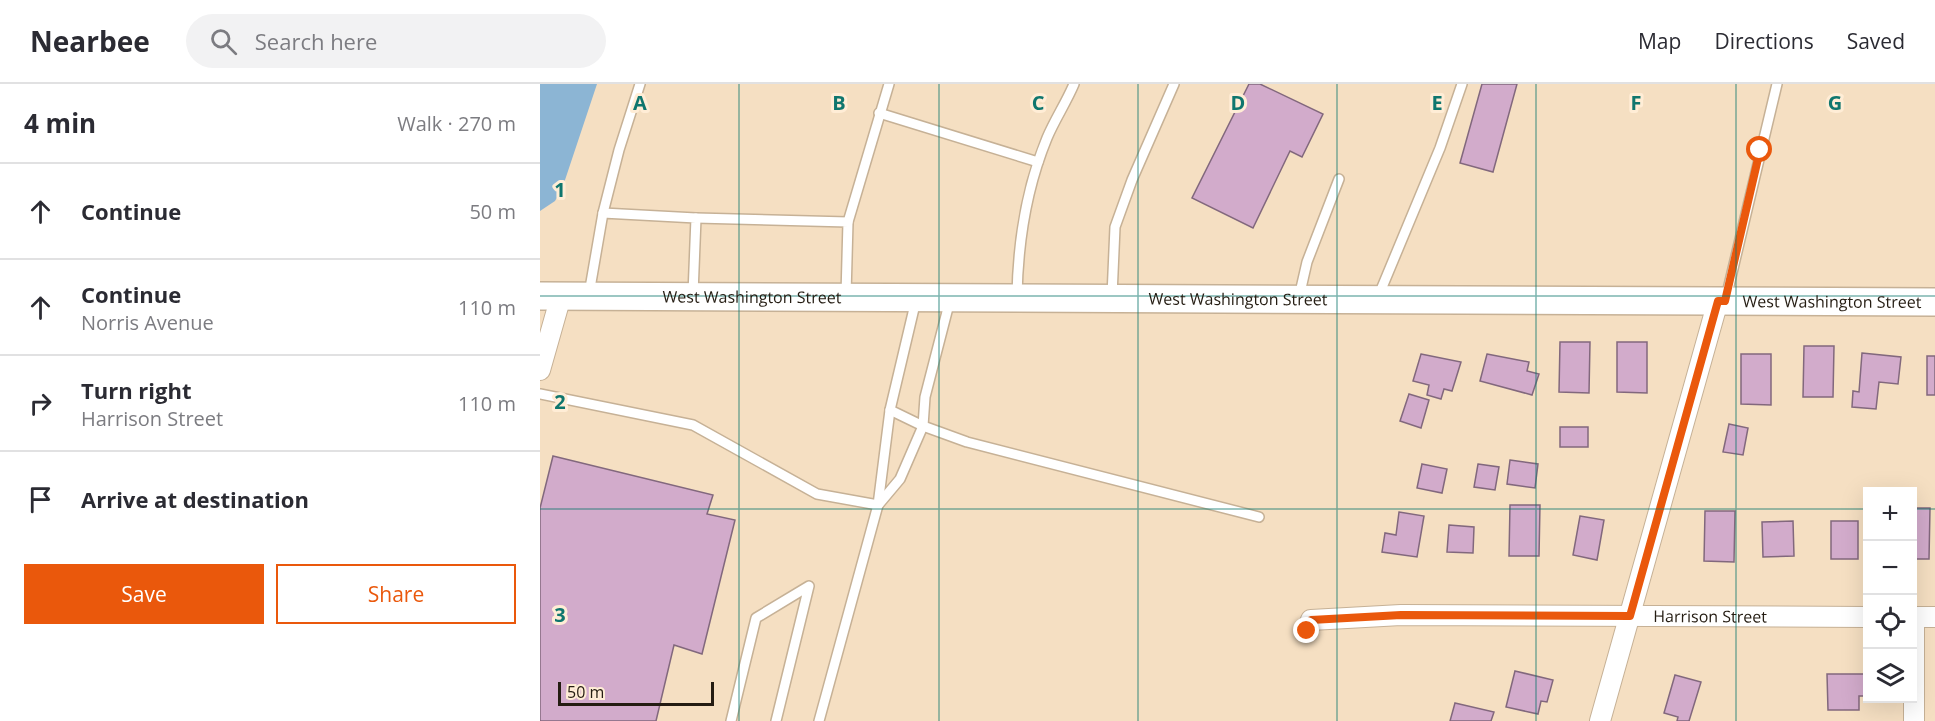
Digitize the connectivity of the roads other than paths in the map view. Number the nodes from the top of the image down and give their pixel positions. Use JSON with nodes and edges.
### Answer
{"nodes":[{"id":1,"x":640,"y":84,"type":"edge"},
{"id":2,"x":888,"y":84,"type":"edge"},
{"id":3,"x":1074,"y":84,"type":"edge"},
{"id":4,"x":1174,"y":84,"type":"edge"},
{"id":5,"x":1462,"y":84,"type":"edge"},
{"id":6,"x":1777,"y":84,"type":"edge"},
{"id":7,"x":879,"y":113,"type":"junction"},
{"id":8,"x":1038,"y":162,"type":"junction"},
{"id":9,"x":1339,"y":179,"type":"dead end"},
{"id":10,"x":603,"y":213,"type":"junction"},
{"id":11,"x":696,"y":218,"type":"junction"},
{"id":12,"x":848,"y":222,"type":"junction"},
{"id":13,"x":550,"y":296,"type":"edge"},
{"id":14,"x":589,"y":296,"type":"junction"},
{"id":15,"x":693,"y":297,"type":"junction"},
{"id":16,"x":845,"y":297,"type":"junction"},
{"id":17,"x":917,"y":297,"type":"junction"},
{"id":18,"x":951,"y":298,"type":"junction"},
{"id":19,"x":1017,"y":298,"type":"junction"},
{"id":20,"x":1112,"y":298,"type":"junction"},
{"id":21,"x":1299,"y":299,"type":"junction"},
{"id":22,"x":1377,"y":299,"type":"junction"},
{"id":23,"x":1722,"y":301,"type":"junction"},
{"id":24,"x":1935,"y":303,"type":"edge"},
{"id":25,"x":540,"y":370,"type":"edge"},
{"id":26,"x":540,"y":394,"type":"edge"},
{"id":27,"x":890,"y":410,"type":"junction"},
{"id":28,"x":923,"y":426,"type":"junction"},
{"id":29,"x":878,"y":505,"type":"junction"},
{"id":30,"x":1259,"y":517,"type":"dead end"},
{"id":31,"x":1630,"y":616,"type":"junction"},
{"id":32,"x":1863,"y":617,"type":"edge"},
{"id":33,"x":1917,"y":617,"type":"edge"},
{"id":34,"x":1935,"y":617,"type":"edge"},
{"id":35,"x":1307,"y":631,"type":"dead end"},
{"id":36,"x":1913,"y":649,"type":"edge"},
{"id":37,"x":731,"y":721,"type":"edge"},
{"id":38,"x":776,"y":721,"type":"edge"},
{"id":39,"x":819,"y":721,"type":"edge"},
{"id":40,"x":1600,"y":721,"type":"edge"},
{"id":41,"x":1914,"y":721,"type":"edge"}],
"edges":[{"from":1,"to":10,"type":"lane"},
{"from":2,"to":7,"type":"lane"},
{"from":3,"to":8,"type":"lane"},
{"from":4,"to":20,"type":"lane"},
{"from":5,"to":22,"type":"lane"},
{"from":6,"to":23,"type":"lane"},
{"from":7,"to":8,"type":"lane"},
{"from":7,"to":12,"type":"lane"},
{"from":8,"to":19,"type":"lane"},
{"from":9,"to":21,"type":"lane"},
{"from":10,"to":11,"type":"lane"},
{"from":10,"to":14,"type":"lane"},
{"from":11,"to":12,"type":"lane"},
{"from":11,"to":15,"type":"lane"},
{"from":12,"to":16,"type":"lane"},
{"from":13,"to":14,"type":"main road","name":"West Washington Street"},
{"from":13,"to":25,"type":"street"},
{"from":14,"to":15,"type":"main road","name":"West Washington Street"},
{"from":15,"to":16,"type":"main road","name":"West Washington Street"},
{"from":16,"to":17,"type":"main road","name":"West Washington Street"},
{"from":17,"to":18,"type":"main road","name":"West Washington Street"},
{"from":17,"to":27,"type":"lane"},
{"from":18,"to":19,"type":"main road","name":"West Washington Street"},
{"from":18,"to":28,"type":"lane"},
{"from":19,"to":20,"type":"main road","name":"West Washington Street"},
{"from":20,"to":21,"type":"main road","name":"West Washington Street"},
{"from":21,"to":22,"type":"main road","name":"West Washington Street"},
{"from":22,"to":23,"type":"main road","name":"West Washington Street"},
{"from":23,"to":24,"type":"main road","name":"West Washington Street"},
{"from":23,"to":31,"type":"street"},
{"from":26,"to":29,"type":"lane"},
{"from":27,"to":28,"type":"lane"},
{"from":27,"to":29,"type":"lane"},
{"from":28,"to":29,"type":"lane"},
{"from":28,"to":30,"type":"lane"},
{"from":29,"to":39,"type":"lane"},
{"from":31,"to":32,"type":"street","name":"Harrison Street"},
{"from":31,"to":35,"type":"street","name":"Harrison Street"},
{"from":31,"to":40,"type":"street"},
{"from":33,"to":34,"type":"street"},
{"from":36,"to":41,"type":"street"},
{"from":37,"to":38,"type":"lane"}]}
